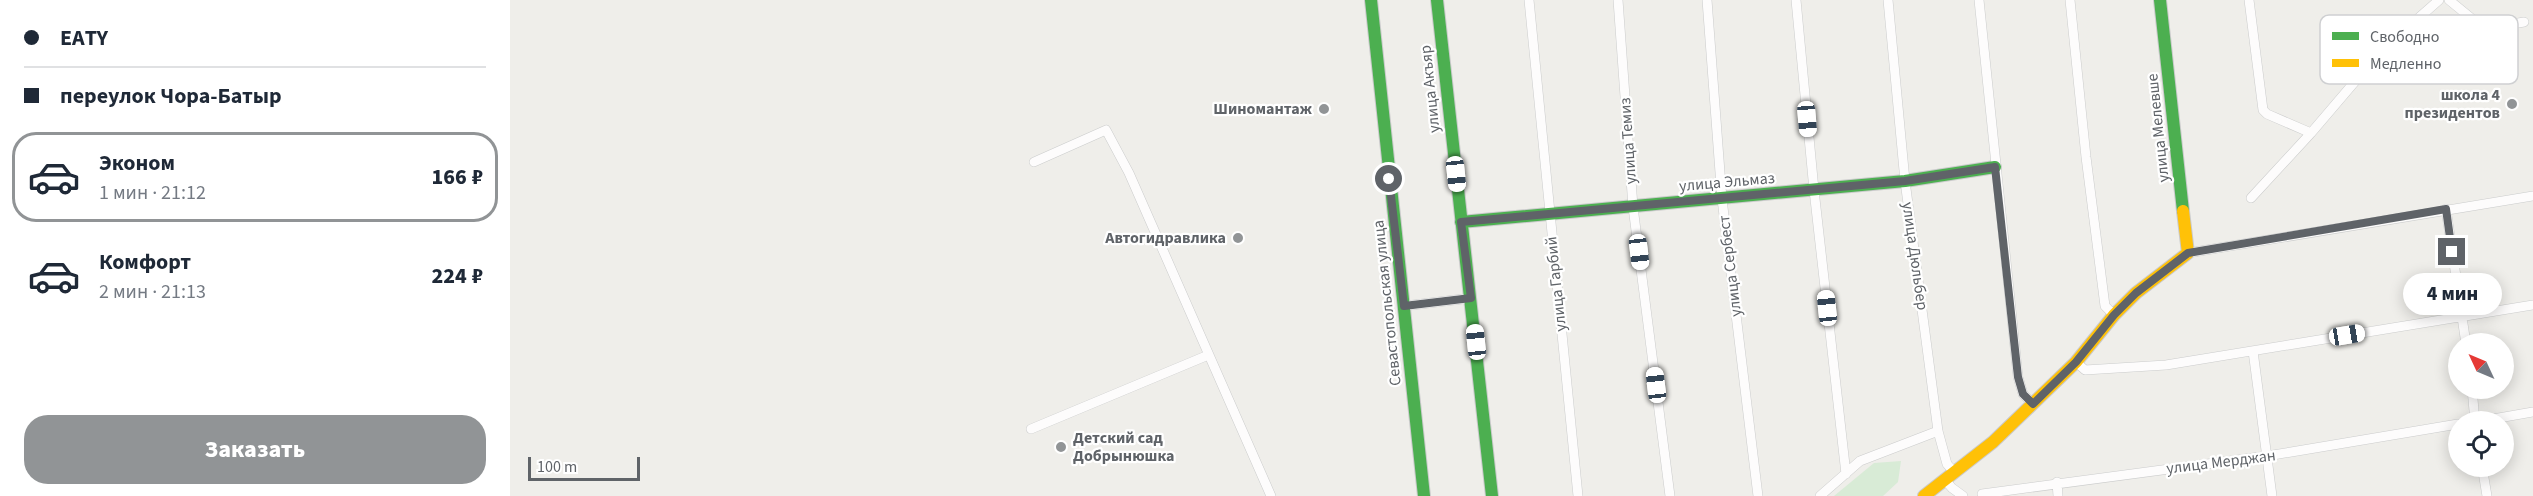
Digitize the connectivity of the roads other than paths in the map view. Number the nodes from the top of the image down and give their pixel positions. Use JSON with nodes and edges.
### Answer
{"nodes":[{"id":1,"x":1371,"y":0,"type":"edge"},
{"id":2,"x":1437,"y":0,"type":"edge"},
{"id":3,"x":1529,"y":0,"type":"edge"},
{"id":4,"x":1618,"y":0,"type":"edge"},
{"id":5,"x":1707,"y":0,"type":"edge"},
{"id":6,"x":1797,"y":0,"type":"edge"},
{"id":7,"x":1888,"y":0,"type":"edge"},
{"id":8,"x":1979,"y":0,"type":"edge"},
{"id":9,"x":2070,"y":0,"type":"edge"},
{"id":10,"x":2160,"y":0,"type":"edge"},
{"id":11,"x":2249,"y":0,"type":"edge"},
{"id":12,"x":2439,"y":0,"type":"edge"},
{"id":13,"x":2449,"y":0,"type":"edge"},
{"id":14,"x":2422,"y":15,"type":"edge"},
{"id":15,"x":2467,"y":15,"type":"edge"},
{"id":16,"x":2524,"y":22,"type":"dead end"},
{"id":17,"x":2518,"y":23,"type":"edge"},
{"id":18,"x":2353,"y":84,"type":"edge"},
{"id":19,"x":2311,"y":133,"type":"junction"},
{"id":20,"x":1034,"y":162,"type":"dead end"},
{"id":21,"x":1995,"y":167,"type":"junction"},
{"id":22,"x":1905,"y":181,"type":"junction"},
{"id":23,"x":1814,"y":190,"type":"junction"},
{"id":24,"x":2533,"y":196,"type":"edge"},
{"id":25,"x":2251,"y":198,"type":"dead end"},
{"id":26,"x":1722,"y":199,"type":"junction"},
{"id":27,"x":1633,"y":207,"type":"junction"},
{"id":28,"x":2446,"y":209,"type":"junction"},
{"id":29,"x":1549,"y":214,"type":"junction"},
{"id":30,"x":1461,"y":222,"type":"junction"},
{"id":31,"x":2188,"y":253,"type":"junction"},
{"id":32,"x":1471,"y":298,"type":"junction"},
{"id":33,"x":2533,"y":305,"type":"edge"},
{"id":34,"x":1404,"y":306,"type":"junction"},
{"id":35,"x":2114,"y":315,"type":"junction"},
{"id":36,"x":2461,"y":316,"type":"junction"},
{"id":37,"x":2464,"y":333,"type":"edge"},
{"id":38,"x":2253,"y":351,"type":"junction"},
{"id":39,"x":1206,"y":356,"type":"dead end"},
{"id":40,"x":2076,"y":362,"type":"junction"},
{"id":41,"x":2033,"y":404,"type":"junction"},
{"id":42,"x":2533,"y":412,"type":"edge"},
{"id":43,"x":2514,"y":415,"type":"edge"},
{"id":44,"x":2448,"y":426,"type":"edge"},
{"id":45,"x":1031,"y":429,"type":"dead end"},
{"id":46,"x":1938,"y":431,"type":"junction"},
{"id":47,"x":2267,"y":456,"type":"junction"},
{"id":48,"x":1846,"y":474,"type":"junction"},
{"id":49,"x":1950,"y":476,"type":"junction"},
{"id":50,"x":2484,"y":477,"type":"edge"},
{"id":51,"x":2057,"y":482,"type":"junction"},
{"id":52,"x":1982,"y":494,"type":"dead end"},
{"id":53,"x":1271,"y":496,"type":"edge"},
{"id":54,"x":1424,"y":496,"type":"edge"},
{"id":55,"x":1492,"y":496,"type":"edge"},
{"id":56,"x":1578,"y":496,"type":"edge"},
{"id":57,"x":1670,"y":496,"type":"edge"},
{"id":58,"x":1758,"y":496,"type":"edge"},
{"id":59,"x":1820,"y":496,"type":"edge"},
{"id":60,"x":1924,"y":496,"type":"edge"},
{"id":61,"x":1963,"y":496,"type":"edge"},
{"id":62,"x":2058,"y":496,"type":"edge"},
{"id":63,"x":2272,"y":496,"type":"edge"},
{"id":64,"x":2487,"y":496,"type":"edge"}],
"edges":[{"from":1,"to":34,"type":"street","name":"Севастопольская улица"},
{"from":2,"to":30,"type":"street","name":"улица Акъяр"},
{"from":3,"to":29,"type":"street","name":"улица Гарбий"},
{"from":4,"to":27,"type":"street","name":"улица Темиз"},
{"from":5,"to":26,"type":"street","name":"улица Сербест"},
{"from":6,"to":23,"type":"street"},
{"from":7,"to":22,"type":"street","name":"улица Дюльбер"},
{"from":8,"to":21,"type":"street"},
{"from":9,"to":35,"type":"street"},
{"from":10,"to":31,"type":"street","name":"улица Мелевше"},
{"from":11,"to":19,"type":"street"},
{"from":12,"to":14,"type":"street"},
{"from":13,"to":15,"type":"street"},
{"from":16,"to":17,"type":"street"},
{"from":18,"to":19,"type":"street"},
{"from":19,"to":25,"type":"street"},
{"from":20,"to":53,"type":"street"},
{"from":21,"to":22,"type":"street","name":"улица Эльмаз"},
{"from":21,"to":41,"type":"street"},
{"from":22,"to":23,"type":"street","name":"улица Эльмаз"},
{"from":22,"to":46,"type":"street","name":"улица Дюльбер"},
{"from":23,"to":26,"type":"street","name":"улица Эльмаз"},
{"from":23,"to":48,"type":"street"},
{"from":24,"to":28,"type":"street"},
{"from":26,"to":27,"type":"street","name":"улица Эльмаз"},
{"from":26,"to":58,"type":"street","name":"улица Сербест"},
{"from":27,"to":29,"type":"street","name":"улица Эльмаз"},
{"from":27,"to":57,"type":"street","name":"улица Темиз"},
{"from":28,"to":31,"type":"street"},
{"from":28,"to":36,"type":"street"},
{"from":29,"to":30,"type":"street","name":"улица Эльмаз"},
{"from":29,"to":56,"type":"street","name":"улица Гарбий"},
{"from":30,"to":32,"type":"street","name":"улица Акъяр"},
{"from":31,"to":35,"type":"street"},
{"from":32,"to":34,"type":"street"},
{"from":32,"to":55,"type":"street","name":"улица Акъяр"},
{"from":33,"to":36,"type":"street"},
{"from":34,"to":54,"type":"street","name":"Севастопольская улица"},
{"from":35,"to":40,"type":"street"},
{"from":36,"to":37,"type":"street"},
{"from":36,"to":38,"type":"street"},
{"from":38,"to":40,"type":"street"},
{"from":38,"to":47,"type":"street"},
{"from":39,"to":45,"type":"street"},
{"from":40,"to":41,"type":"street"},
{"from":41,"to":49,"type":"street"},
{"from":42,"to":43,"type":"street"},
{"from":44,"to":47,"type":"street","name":"улица Мерджан"},
{"from":46,"to":48,"type":"street"},
{"from":46,"to":49,"type":"street","name":"улица Дюльбер"},
{"from":47,"to":51,"type":"street","name":"улица Мерджан"},
{"from":47,"to":63,"type":"street"},
{"from":48,"to":59,"type":"street"},
{"from":49,"to":60,"type":"street"},
{"from":49,"to":61,"type":"street"},
{"from":50,"to":64,"type":"street"},
{"from":51,"to":52,"type":"street","name":"улица Мерджан"},
{"from":51,"to":62,"type":"street"}]}
